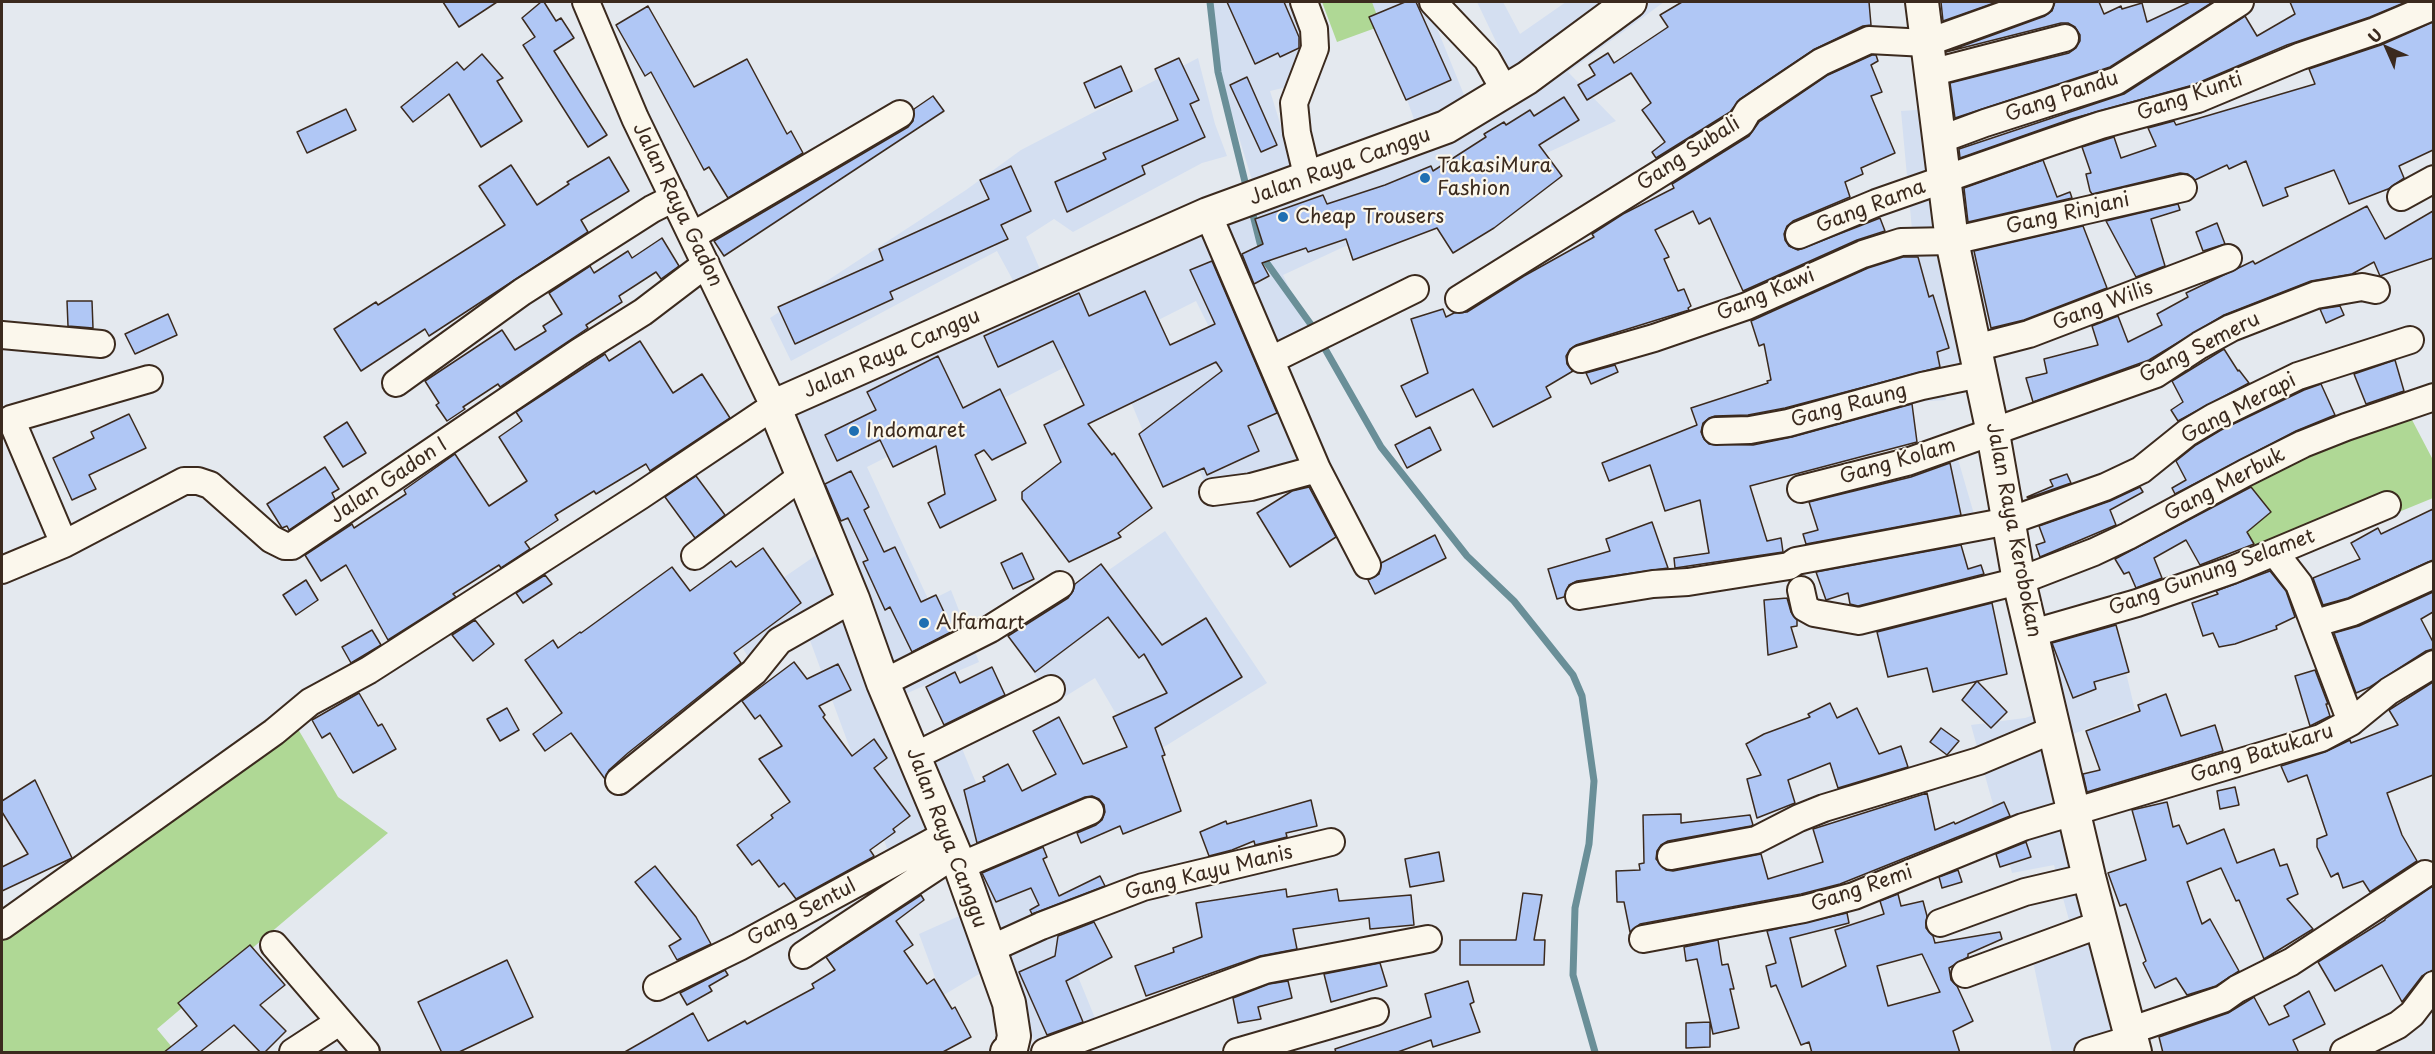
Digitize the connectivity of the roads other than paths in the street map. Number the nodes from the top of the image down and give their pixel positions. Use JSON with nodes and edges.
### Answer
{"nodes":[{"id":1,"x":586,"y":2,"type":"edge"},
{"id":2,"x":1304,"y":2,"type":"edge"},
{"id":3,"x":1433,"y":2,"type":"edge"},
{"id":4,"x":1630,"y":2,"type":"edge"},
{"id":5,"x":1922,"y":2,"type":"edge"},
{"id":6,"x":2040,"y":2,"type":"edge"},
{"id":7,"x":2240,"y":2,"type":"edge"},
{"id":8,"x":2433,"y":6,"type":"edge"},
{"id":9,"x":2066,"y":38,"type":"dead end"},
{"id":10,"x":1928,"y":58,"type":"junction"},
{"id":11,"x":1516,"y":84,"type":"junction"},
{"id":12,"x":900,"y":114,"type":"dead end"},
{"id":13,"x":1939,"y":140,"type":"junction"},
{"id":14,"x":1308,"y":179,"type":"junction"},
{"id":15,"x":2433,"y":179,"type":"edge"},
{"id":16,"x":1944,"y":180,"type":"junction"},
{"id":17,"x":2183,"y":188,"type":"dead end"},
{"id":18,"x":2401,"y":197,"type":"dead end"},
{"id":19,"x":674,"y":198,"type":"junction"},
{"id":20,"x":1208,"y":214,"type":"junction"},
{"id":21,"x":1799,"y":235,"type":"dead end"},
{"id":22,"x":692,"y":236,"type":"junction"},
{"id":23,"x":1952,"y":241,"type":"junction"},
{"id":24,"x":2228,"y":258,"type":"dead end"},
{"id":25,"x":706,"y":264,"type":"junction"},
{"id":26,"x":1415,"y":289,"type":"dead end"},
{"id":27,"x":2376,"y":290,"type":"dead end"},
{"id":28,"x":1459,"y":299,"type":"dead end"},
{"id":29,"x":2,"y":335,"type":"edge"},
{"id":30,"x":2410,"y":340,"type":"dead end"},
{"id":31,"x":101,"y":344,"type":"dead end"},
{"id":32,"x":1581,"y":359,"type":"dead end"},
{"id":33,"x":1271,"y":360,"type":"junction"},
{"id":34,"x":1978,"y":361,"type":"junction"},
{"id":35,"x":149,"y":379,"type":"dead end"},
{"id":36,"x":396,"y":383,"type":"dead end"},
{"id":37,"x":2433,"y":397,"type":"edge"},
{"id":38,"x":774,"y":406,"type":"junction"},
{"id":39,"x":6,"y":421,"type":"edge"},
{"id":40,"x":1716,"y":431,"type":"dead end"},
{"id":41,"x":1993,"y":433,"type":"junction"},
{"id":42,"x":1317,"y":469,"type":"junction"},
{"id":43,"x":802,"y":476,"type":"junction"},
{"id":44,"x":1801,"y":489,"type":"dead end"},
{"id":45,"x":1213,"y":492,"type":"dead end"},
{"id":46,"x":2387,"y":505,"type":"dead end"},
{"id":47,"x":2009,"y":520,"type":"junction"},
{"id":48,"x":64,"y":544,"type":"junction"},
{"id":49,"x":2275,"y":553,"type":"junction"},
{"id":50,"x":695,"y":556,"type":"dead end"},
{"id":51,"x":1367,"y":565,"type":"dead end"},
{"id":52,"x":2,"y":570,"type":"edge"},
{"id":53,"x":2433,"y":575,"type":"edge"},
{"id":54,"x":2019,"y":581,"type":"junction"},
{"id":55,"x":1060,"y":585,"type":"dead end"},
{"id":56,"x":1801,"y":590,"type":"dead end"},
{"id":57,"x":1579,"y":596,"type":"dead end"},
{"id":58,"x":853,"y":599,"type":"junction"},
{"id":59,"x":2316,"y":623,"type":"junction"},
{"id":60,"x":2033,"y":633,"type":"junction"},
{"id":61,"x":2433,"y":664,"type":"edge"},
{"id":62,"x":883,"y":683,"type":"junction"},
{"id":63,"x":1051,"y":689,"type":"dead end"},
{"id":64,"x":2351,"y":722,"type":"junction"},
{"id":65,"x":2055,"y":729,"type":"junction"},
{"id":66,"x":915,"y":756,"type":"junction"},
{"id":67,"x":619,"y":781,"type":"dead end"},
{"id":68,"x":1090,"y":811,"type":"dead end"},
{"id":69,"x":2063,"y":815,"type":"junction"},
{"id":70,"x":1331,"y":842,"type":"dead end"},
{"id":71,"x":953,"y":852,"type":"junction"},
{"id":72,"x":1671,"y":856,"type":"dead end"},
{"id":73,"x":2425,"y":874,"type":"dead end"},
{"id":74,"x":2089,"y":877,"type":"junction"},
{"id":75,"x":1940,"y":923,"type":"dead end"},
{"id":76,"x":2101,"y":924,"type":"junction"},
{"id":77,"x":2,"y":926,"type":"edge"},
{"id":78,"x":1428,"y":939,"type":"dead end"},
{"id":79,"x":1643,"y":939,"type":"dead end"},
{"id":80,"x":274,"y":945,"type":"dead end"},
{"id":81,"x":988,"y":950,"type":"junction"},
{"id":82,"x":803,"y":956,"type":"dead end"},
{"id":83,"x":1965,"y":974,"type":"dead end"},
{"id":84,"x":2433,"y":985,"type":"edge"},
{"id":85,"x":657,"y":987,"type":"dead end"},
{"id":86,"x":1375,"y":1012,"type":"dead end"},
{"id":87,"x":339,"y":1022,"type":"junction"},
{"id":88,"x":2132,"y":1041,"type":"edge"},
{"id":89,"x":1012,"y":1051,"type":"edge"},
{"id":90,"x":293,"y":1053,"type":"edge"},
{"id":91,"x":366,"y":1053,"type":"edge"},
{"id":92,"x":1045,"y":1053,"type":"edge"},
{"id":93,"x":1237,"y":1053,"type":"edge"},
{"id":94,"x":2088,"y":1053,"type":"edge"},
{"id":95,"x":2344,"y":1053,"type":"edge"}],
"edges":[{"from":1,"to":19,"type":"street","name":"Jalan Raya Gadon"},
{"from":2,"to":14,"type":"street"},
{"from":3,"to":11,"type":"street"},
{"from":4,"to":11,"type":"main road","name":"Jalan Raya Canggu"},
{"from":5,"to":10,"type":"main road","name":"Jalan Raya Kerobokan"},
{"from":6,"to":10,"type":"street"},
{"from":7,"to":13,"type":"street","name":"Gang Pandu"},
{"from":8,"to":16,"type":"street","name":"Gang Kunti"},
{"from":9,"to":10,"type":"street"},
{"from":10,"to":13,"type":"main road","name":"Jalan Raya Kerobokan"},
{"from":10,"to":28,"type":"street","name":"Gang Subali"},
{"from":11,"to":14,"type":"main road","name":"Jalan Raya Canggu"},
{"from":12,"to":22,"type":"street"},
{"from":13,"to":16,"type":"main road","name":"Jalan Raya Kerobokan"},
{"from":14,"to":20,"type":"main road","name":"Jalan Raya Canggu"},
{"from":15,"to":18,"type":"street"},
{"from":16,"to":21,"type":"street","name":"Gang Rama"},
{"from":16,"to":23,"type":"main road","name":"Jalan Raya Kerobokan"},
{"from":17,"to":23,"type":"street","name":"Gang Rinjani"},
{"from":19,"to":22,"type":"street","name":"Jalan Raya Gadon"},
{"from":19,"to":36,"type":"street"},
{"from":20,"to":33,"type":"street"},
{"from":20,"to":38,"type":"main road","name":"Jalan Raya Canggu"},
{"from":22,"to":25,"type":"street","name":"Jalan Raya Gadon"},
{"from":23,"to":32,"type":"street","name":"Gang Kawi"},
{"from":23,"to":34,"type":"main road","name":"Jalan Raya Kerobokan"},
{"from":24,"to":34,"type":"street","name":"Gang Wilis"},
{"from":25,"to":38,"type":"street","name":"Jalan Raya Gadon"},
{"from":25,"to":48,"type":"street","name":"Jalan Gadon I"},
{"from":26,"to":33,"type":"street"},
{"from":27,"to":41,"type":"street","name":"Gang Semeru"},
{"from":29,"to":31,"type":"street"},
{"from":30,"to":47,"type":"street","name":"Gang Merapi"},
{"from":33,"to":42,"type":"street"},
{"from":34,"to":40,"type":"street","name":"Gang Raung"},
{"from":34,"to":41,"type":"main road","name":"Jalan Raya Kerobokan"},
{"from":35,"to":39,"type":"street"},
{"from":37,"to":54,"type":"street","name":"Gang Merbuk"},
{"from":38,"to":43,"type":"main road","name":"Jalan Raya Canggu"},
{"from":38,"to":77,"type":"street"},
{"from":39,"to":48,"type":"street"},
{"from":41,"to":44,"type":"street","name":"Gang Kolam"},
{"from":41,"to":47,"type":"main road","name":"Jalan Raya Kerobokan"},
{"from":42,"to":45,"type":"street"},
{"from":42,"to":51,"type":"street"},
{"from":43,"to":50,"type":"street"},
{"from":43,"to":58,"type":"main road","name":"Jalan Raya Canggu"},
{"from":46,"to":49,"type":"street","name":"Gang Gunung Selamet"},
{"from":47,"to":54,"type":"main road","name":"Jalan Raya Kerobokan"},
{"from":47,"to":57,"type":"street","name":"Gang Merapi"},
{"from":48,"to":52,"type":"street"},
{"from":49,"to":59,"type":"street"},
{"from":49,"to":60,"type":"street","name":"Gang Gunung Selamet"},
{"from":53,"to":59,"type":"street"},
{"from":54,"to":56,"type":"street","name":"Gang Merbuk"},
{"from":54,"to":60,"type":"main road","name":"Jalan Raya Kerobokan"},
{"from":55,"to":62,"type":"street"},
{"from":58,"to":62,"type":"main road","name":"Jalan Raya Canggu"},
{"from":58,"to":67,"type":"street"},
{"from":59,"to":64,"type":"street"},
{"from":60,"to":65,"type":"main road","name":"Jalan Raya Kerobokan"},
{"from":61,"to":64,"type":"street","name":"Gang Batukaru"},
{"from":62,"to":66,"type":"main road","name":"Jalan Raya Canggu"},
{"from":63,"to":66,"type":"street"},
{"from":64,"to":69,"type":"street","name":"Gang Batukaru"},
{"from":65,"to":69,"type":"main road","name":"Jalan Raya Kerobokan"},
{"from":65,"to":72,"type":"street"},
{"from":66,"to":71,"type":"main road","name":"Jalan Raya Canggu"},
{"from":68,"to":71,"type":"street"},
{"from":69,"to":74,"type":"main road","name":"Jalan Raya Kerobokan"},
{"from":69,"to":79,"type":"street","name":"Gang Remi"},
{"from":70,"to":81,"type":"street","name":"Gang Kayu Manis"},
{"from":71,"to":81,"type":"main road","name":"Jalan Raya Canggu"},
{"from":71,"to":82,"type":"street"},
{"from":71,"to":85,"type":"street","name":"Gang Sentul"},
{"from":73,"to":88,"type":"street"},
{"from":74,"to":75,"type":"street"},
{"from":74,"to":76,"type":"main road","name":"Jalan Raya Kerobokan"},
{"from":76,"to":83,"type":"street"},
{"from":76,"to":88,"type":"main road","name":"Jalan Raya Kerobokan"},
{"from":78,"to":92,"type":"street"},
{"from":80,"to":87,"type":"street"},
{"from":81,"to":89,"type":"main road","name":"Jalan Raya Canggu"},
{"from":84,"to":95,"type":"street"},
{"from":86,"to":93,"type":"street"},
{"from":87,"to":90,"type":"street"},
{"from":87,"to":91,"type":"street"},
{"from":88,"to":94,"type":"street"}]}
